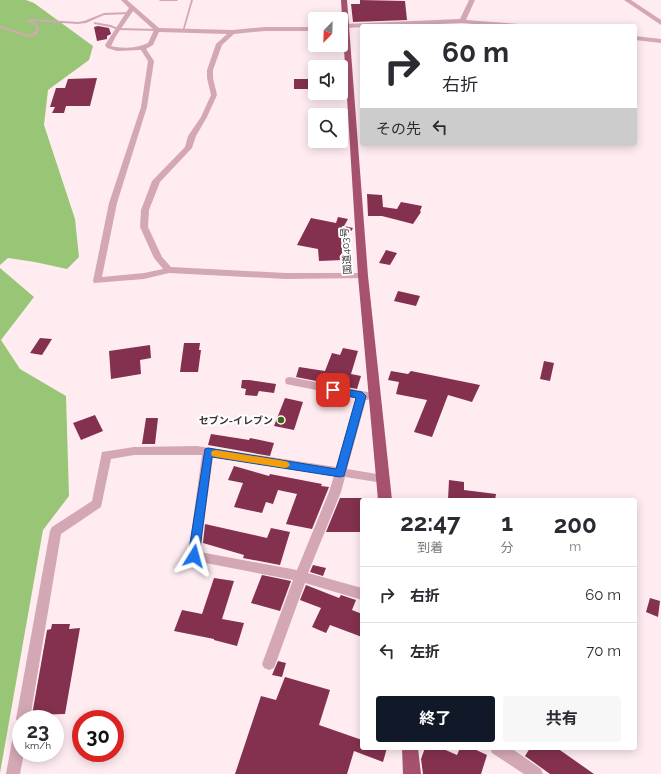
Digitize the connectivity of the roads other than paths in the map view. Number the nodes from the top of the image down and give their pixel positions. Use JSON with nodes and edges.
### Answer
{"nodes":[{"id":1,"x":124,"y":0,"type":"edge"},
{"id":2,"x":160,"y":0,"type":"edge"},
{"id":3,"x":177,"y":0,"type":"edge"},
{"id":4,"x":192,"y":0,"type":"edge"},
{"id":5,"x":344,"y":0,"type":"edge"},
{"id":6,"x":472,"y":0,"type":"edge"},
{"id":7,"x":627,"y":0,"type":"edge"},
{"id":8,"x":131,"y":10,"type":"junction"},
{"id":9,"x":344,"y":12,"type":"edge"},
{"id":10,"x":462,"y":21,"type":"junction"},
{"id":11,"x":661,"y":23,"type":"edge"},
{"id":12,"x":95,"y":24,"type":"dead end"},
{"id":13,"x":417,"y":24,"type":"edge"},
{"id":14,"x":496,"y":24,"type":"edge"},
{"id":15,"x":0,"y":27,"type":"edge"},
{"id":16,"x":360,"y":28,"type":"edge"},
{"id":17,"x":118,"y":29,"type":"junction"},
{"id":18,"x":348,"y":29,"type":"edge"},
{"id":19,"x":157,"y":30,"type":"junction"},
{"id":20,"x":308,"y":30,"type":"edge"},
{"id":21,"x":183,"y":31,"type":"junction"},
{"id":22,"x":232,"y":32,"type":"junction"},
{"id":23,"x":637,"y":38,"type":"edge"},
{"id":24,"x":661,"y":41,"type":"edge"},
{"id":25,"x":143,"y":48,"type":"junction"},
{"id":26,"x":345,"y":52,"type":"edge"},
{"id":27,"x":169,"y":270,"type":"junction"},
{"id":28,"x":363,"y":276,"type":"junction"},
{"id":29,"x":290,"y":381,"type":"dead end"},
{"id":30,"x":362,"y":396,"type":"junction"},
{"id":31,"x":375,"y":396,"type":"junction"},
{"id":32,"x":208,"y":452,"type":"junction"},
{"id":33,"x":340,"y":473,"type":"junction"},
{"id":34,"x":383,"y":479,"type":"junction"},
{"id":35,"x":386,"y":498,"type":"edge"},
{"id":36,"x":301,"y":576,"type":"junction"},
{"id":37,"x":360,"y":593,"type":"edge"},
{"id":38,"x":269,"y":664,"type":"dead end"},
{"id":39,"x":25,"y":710,"type":"edge"},
{"id":40,"x":410,"y":750,"type":"edge"},
{"id":41,"x":501,"y":750,"type":"edge"},
{"id":42,"x":15,"y":762,"type":"edge"},
{"id":43,"x":13,"y":774,"type":"edge"},
{"id":44,"x":412,"y":774,"type":"edge"},
{"id":45,"x":536,"y":774,"type":"edge"}],
"edges":[{"from":1,"to":8,"type":"street"},
{"from":2,"to":3,"type":"lane"},
{"from":4,"to":21,"type":"lane"},
{"from":5,"to":9,"type":"highway","name":"国道403号"},
{"from":6,"to":10,"type":"street"},
{"from":7,"to":11,"type":"street"},
{"from":8,"to":15,"type":"lane"},
{"from":8,"to":17,"type":"street"},
{"from":8,"to":19,"type":"street"},
{"from":10,"to":13,"type":"street"},
{"from":10,"to":14,"type":"street"},
{"from":12,"to":17,"type":"lane"},
{"from":16,"to":18,"type":"street"},
{"from":17,"to":19,"type":"lane"},
{"from":17,"to":25,"type":"street"},
{"from":19,"to":21,"type":"street"},
{"from":19,"to":25,"type":"street"},
{"from":20,"to":22,"type":"street"},
{"from":21,"to":22,"type":"street"},
{"from":22,"to":27,"type":"street"},
{"from":23,"to":24,"type":"street"},
{"from":25,"to":27,"type":"street"},
{"from":26,"to":28,"type":"highway","name":"国道403号"},
{"from":27,"to":28,"type":"street"},
{"from":28,"to":31,"type":"highway","name":"国道403号"},
{"from":29,"to":30,"type":"street"},
{"from":30,"to":31,"type":"street"},
{"from":30,"to":33,"type":"street"},
{"from":31,"to":34,"type":"highway","name":"国道403号"},
{"from":32,"to":33,"type":"street"},
{"from":32,"to":36,"type":"street"},
{"from":32,"to":39,"type":"street"},
{"from":33,"to":34,"type":"street"},
{"from":33,"to":36,"type":"street"},
{"from":34,"to":35,"type":"highway","name":"国道403号"},
{"from":36,"to":37,"type":"street"},
{"from":36,"to":38,"type":"street"},
{"from":40,"to":44,"type":"highway"},
{"from":41,"to":45,"type":"street"},
{"from":42,"to":43,"type":"street"}]}
